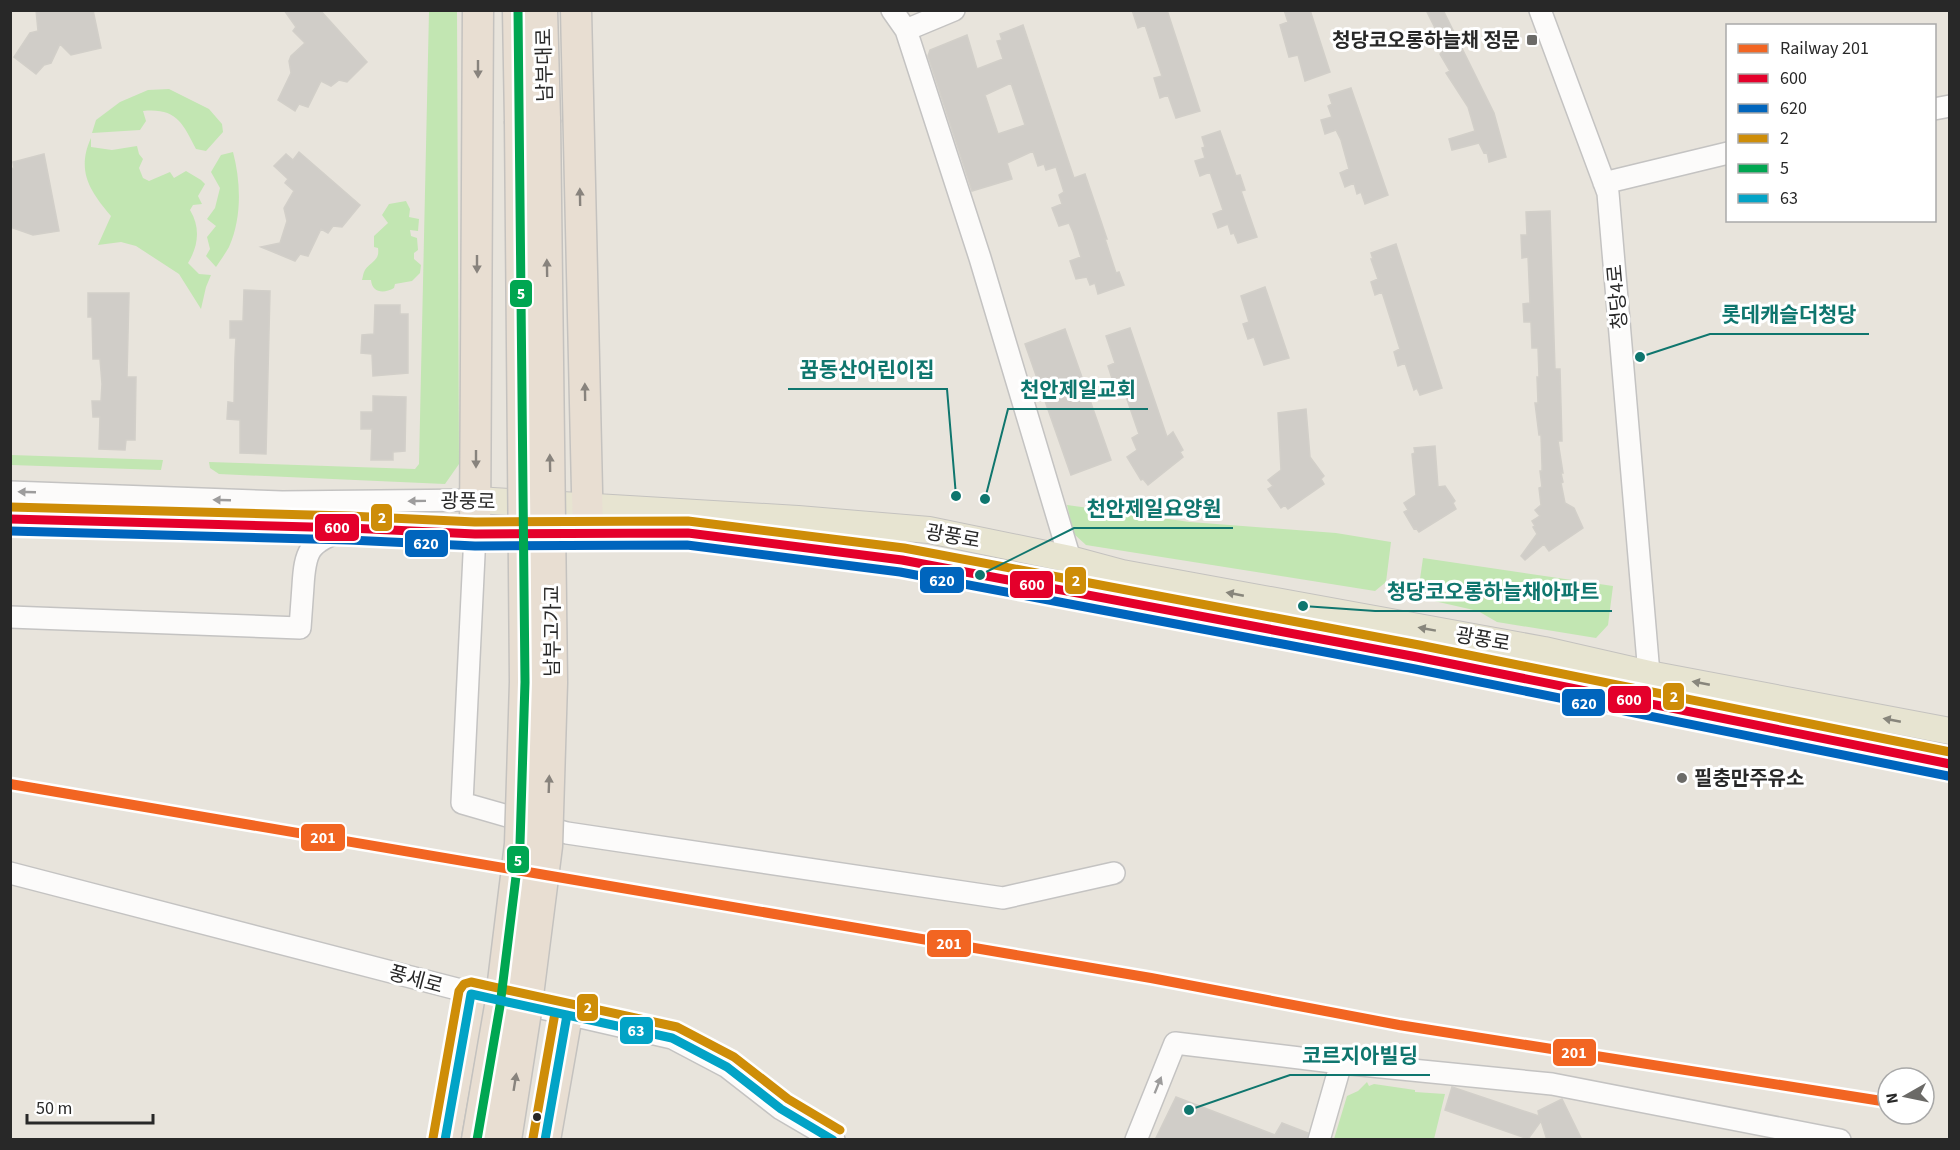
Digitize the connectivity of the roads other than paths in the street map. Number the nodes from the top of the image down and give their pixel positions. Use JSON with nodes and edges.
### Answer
{"nodes":[{"id":1,"x":478,"y":10,"type":"edge"},
{"id":2,"x":518,"y":10,"type":"edge"},
{"id":3,"x":542,"y":10,"type":"edge"},
{"id":4,"x":576,"y":10,"type":"edge"},
{"id":5,"x":892,"y":10,"type":"edge"},
{"id":6,"x":954,"y":10,"type":"edge"},
{"id":7,"x":1540,"y":10,"type":"edge"},
{"id":8,"x":906,"y":30,"type":"junction"},
{"id":9,"x":533,"y":121,"type":"junction"},
{"id":10,"x":1726,"y":153,"type":"edge"},
{"id":11,"x":1604,"y":183,"type":"junction"},
{"id":12,"x":10,"y":492,"type":"edge"},
{"id":13,"x":476,"y":500,"type":"junction"},
{"id":14,"x":10,"y":519,"type":"edge"},
{"id":15,"x":588,"y":520,"type":"junction"},
{"id":16,"x":272,"y":526,"type":"junction"},
{"id":17,"x":349,"y":528,"type":"junction"},
{"id":18,"x":474,"y":534,"type":"junction"},
{"id":19,"x":1070,"y":559,"type":"junction"},
{"id":20,"x":304,"y":560,"type":"junction"},
{"id":21,"x":1067,"y":591,"type":"junction"},
{"id":22,"x":10,"y":616,"type":"edge"},
{"id":23,"x":1649,"y":674,"type":"junction"},
{"id":24,"x":1645,"y":702,"type":"junction"},
{"id":25,"x":1950,"y":731,"type":"edge"},
{"id":26,"x":1950,"y":764,"type":"edge"},
{"id":27,"x":10,"y":873,"type":"edge"},
{"id":28,"x":1114,"y":873,"type":"dead end"},
{"id":29,"x":471,"y":994,"type":"junction"},
{"id":30,"x":567,"y":1015,"type":"junction"},
{"id":31,"x":1341,"y":1063,"type":"junction"},
{"id":32,"x":445,"y":1140,"type":"edge"},
{"id":33,"x":477,"y":1140,"type":"edge"},
{"id":34,"x":506,"y":1140,"type":"edge"},
{"id":35,"x":545,"y":1140,"type":"edge"},
{"id":36,"x":834,"y":1140,"type":"edge"},
{"id":37,"x":1136,"y":1140,"type":"edge"},
{"id":38,"x":1319,"y":1140,"type":"edge"},
{"id":39,"x":1840,"y":1140,"type":"edge"}],
"edges":[{"from":1,"to":13,"type":"highway","one_way":true},
{"from":2,"to":9,"type":"highway","name":"남부대로"},
{"from":3,"to":9,"type":"highway","name":"남부대로"},
{"from":15,"to":4,"type":"highway","one_way":true},
{"from":5,"to":8,"type":"street"},
{"from":6,"to":8,"type":"street"},
{"from":7,"to":11,"type":"street","name":"청당4로"},
{"from":8,"to":19,"type":"street"},
{"from":9,"to":33,"type":"highway","name":"남부고가교","bridge":true},
{"from":34,"to":9,"type":"highway","name":"남부고가교","one_way":true,"bridge":true},
{"from":10,"to":11,"type":"street"},
{"from":11,"to":23,"type":"street","name":"청당4로"},
{"from":13,"to":12,"type":"street","name":"광풍로","one_way":true},
{"from":13,"to":15,"type":"main road","name":"광풍로"},
{"from":13,"to":18,"type":"highway"},
{"from":14,"to":16,"type":"street","name":"광풍로"},
{"from":15,"to":18,"type":"main road","name":"광풍로"},
{"from":15,"to":19,"type":"main road","name":"광풍로"},
{"from":15,"to":21,"type":"main road","name":"광풍로"},
{"from":16,"to":17,"type":"street","name":"광풍로"},
{"from":16,"to":20,"type":"street"},
{"from":17,"to":18,"type":"street","name":"광풍로"},
{"from":17,"to":20,"type":"street"},
{"from":18,"to":28,"type":"street","name":"광풍로"},
{"from":19,"to":21,"type":"street"},
{"from":23,"to":19,"type":"main road","name":"광풍로","one_way":true},
{"from":20,"to":22,"type":"street"},
{"from":21,"to":24,"type":"main road","name":"광풍로"},
{"from":23,"to":24,"type":"street","name":"청당4로"},
{"from":25,"to":23,"type":"main road","name":"광풍로","one_way":true},
{"from":24,"to":26,"type":"main road","name":"광풍로"},
{"from":27,"to":29,"type":"street","name":"풍세로"},
{"from":29,"to":30,"type":"street","name":"풍세로"},
{"from":29,"to":32,"type":"highway"},
{"from":30,"to":35,"type":"highway"},
{"from":30,"to":36,"type":"street","name":"풍세로"},
{"from":37,"to":31,"type":"street","one_way":true},
{"from":31,"to":38,"type":"street"},
{"from":31,"to":39,"type":"street"}]}
